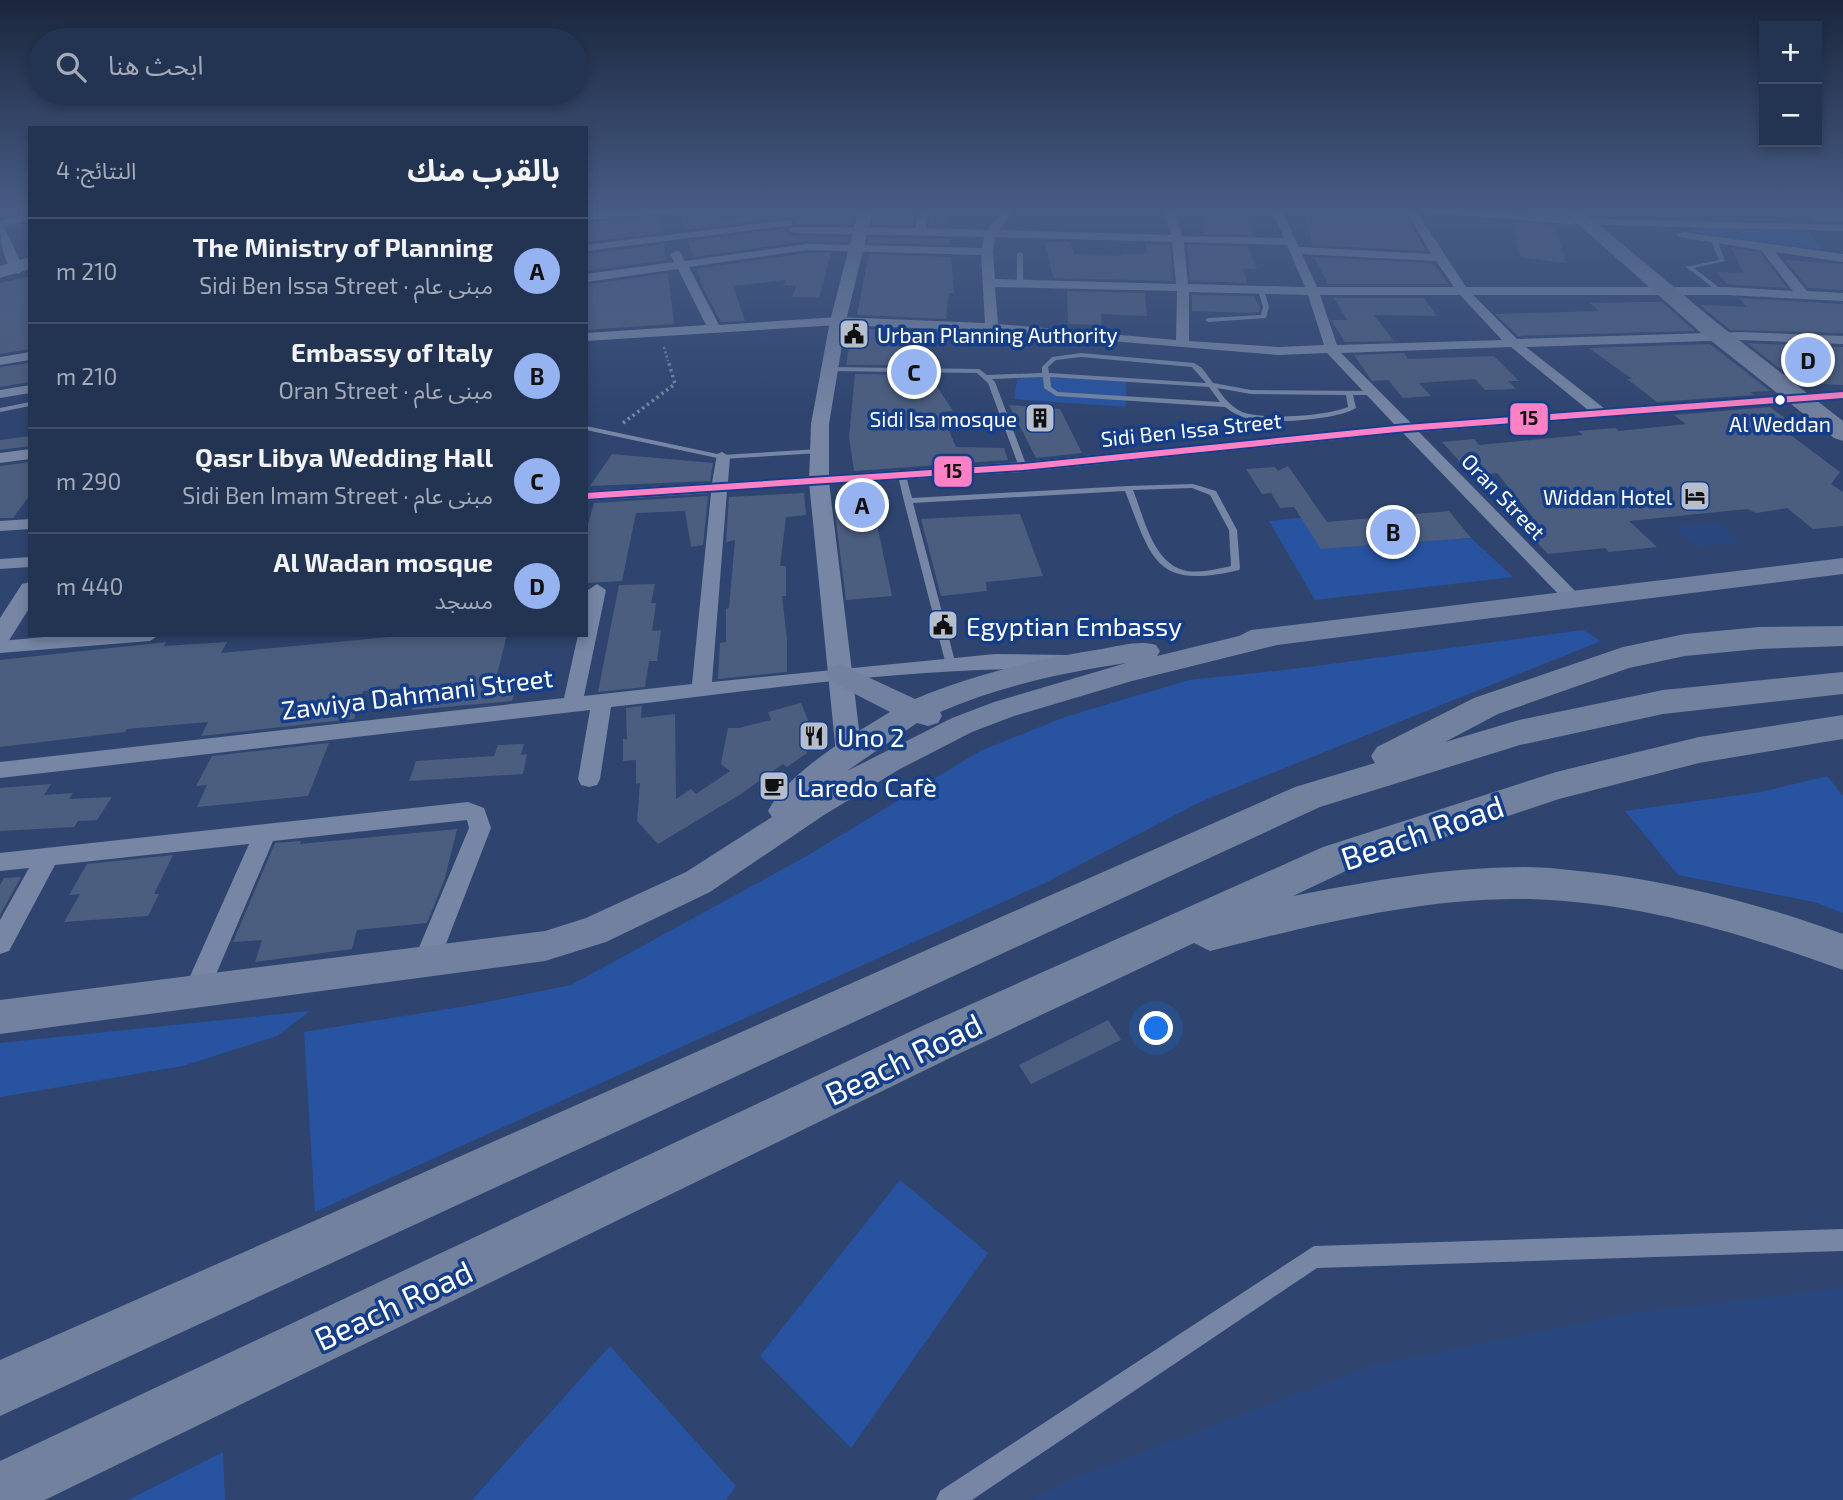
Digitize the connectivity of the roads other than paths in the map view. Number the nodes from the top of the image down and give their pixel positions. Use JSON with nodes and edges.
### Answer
{"nodes":[{"id":1,"x":688,"y":279,"type":"edge"},
{"id":2,"x":849,"y":279,"type":"edge"},
{"id":3,"x":989,"y":279,"type":"edge"},
{"id":4,"x":1020,"y":279,"type":"edge"},
{"id":5,"x":1183,"y":279,"type":"edge"},
{"id":6,"x":1308,"y":279,"type":"edge"},
{"id":7,"x":1454,"y":279,"type":"edge"},
{"id":8,"x":1660,"y":279,"type":"edge"},
{"id":9,"x":1704,"y":279,"type":"edge"},
{"id":10,"x":1790,"y":279,"type":"edge"},
{"id":11,"x":989,"y":283,"type":"junction"},
{"id":12,"x":1020,"y":284,"type":"junction"},
{"id":13,"x":1184,"y":289,"type":"junction"},
{"id":14,"x":1261,"y":290,"type":"junction"},
{"id":15,"x":1313,"y":291,"type":"junction"},
{"id":16,"x":1720,"y":291,"type":"junction"},
{"id":17,"x":1463,"y":292,"type":"junction"},
{"id":18,"x":1676,"y":292,"type":"junction"},
{"id":19,"x":1803,"y":295,"type":"junction"},
{"id":20,"x":1843,"y":297,"type":"edge"},
{"id":21,"x":1208,"y":320,"type":"dead end"},
{"id":22,"x":838,"y":321,"type":"junction"},
{"id":23,"x":992,"y":327,"type":"junction"},
{"id":24,"x":715,"y":330,"type":"junction"},
{"id":25,"x":1729,"y":336,"type":"junction"},
{"id":26,"x":588,"y":337,"type":"edge"},
{"id":27,"x":1843,"y":340,"type":"edge"},
{"id":28,"x":1182,"y":345,"type":"junction"},
{"id":29,"x":1516,"y":345,"type":"junction"},
{"id":30,"x":1332,"y":351,"type":"junction"},
{"id":31,"x":28,"y":356,"type":"edge"},
{"id":32,"x":0,"y":361,"type":"edge"},
{"id":33,"x":829,"y":369,"type":"junction"},
{"id":34,"x":1045,"y":375,"type":"junction"},
{"id":35,"x":988,"y":377,"type":"junction"},
{"id":36,"x":1212,"y":385,"type":"junction"},
{"id":37,"x":28,"y":389,"type":"edge"},
{"id":38,"x":1349,"y":393,"type":"junction"},
{"id":39,"x":1373,"y":393,"type":"junction"},
{"id":40,"x":0,"y":394,"type":"edge"},
{"id":41,"x":1822,"y":397,"type":"edge"},
{"id":42,"x":28,"y":404,"type":"edge"},
{"id":43,"x":1226,"y":405,"type":"junction"},
{"id":44,"x":0,"y":410,"type":"edge"},
{"id":45,"x":1601,"y":413,"type":"junction"},
{"id":46,"x":1840,"y":424,"type":"edge"},
{"id":47,"x":588,"y":428,"type":"edge"},
{"id":48,"x":1406,"y":428,"type":"junction"},
{"id":49,"x":820,"y":451,"type":"junction"},
{"id":50,"x":28,"y":454,"type":"edge"},
{"id":51,"x":722,"y":457,"type":"junction"},
{"id":52,"x":0,"y":458,"type":"edge"},
{"id":53,"x":1023,"y":467,"type":"junction"},
{"id":54,"x":902,"y":476,"type":"junction"},
{"id":55,"x":820,"y":482,"type":"junction"},
{"id":56,"x":719,"y":487,"type":"junction"},
{"id":57,"x":1128,"y":488,"type":"junction"},
{"id":58,"x":588,"y":496,"type":"edge"},
{"id":59,"x":908,"y":501,"type":"junction"},
{"id":60,"x":28,"y":524,"type":"edge"},
{"id":61,"x":0,"y":526,"type":"edge"},
{"id":62,"x":28,"y":562,"type":"edge"},
{"id":63,"x":0,"y":564,"type":"edge"},
{"id":64,"x":1843,"y":566,"type":"edge"},
{"id":65,"x":597,"y":590,"type":"dead end"},
{"id":66,"x":28,"y":592,"type":"edge"},
{"id":67,"x":1573,"y":600,"type":"junction"},
{"id":68,"x":588,"y":632,"type":"edge"},
{"id":69,"x":0,"y":636,"type":"edge"},
{"id":70,"x":1843,"y":636,"type":"edge"},
{"id":71,"x":125,"y":637,"type":"edge"},
{"id":72,"x":587,"y":637,"type":"edge"},
{"id":73,"x":1269,"y":638,"type":"junction"},
{"id":74,"x":0,"y":647,"type":"edge"},
{"id":75,"x":951,"y":665,"type":"junction"},
{"id":76,"x":996,"y":671,"type":"junction"},
{"id":77,"x":840,"y":674,"type":"junction"},
{"id":78,"x":1843,"y":683,"type":"edge"},
{"id":79,"x":701,"y":690,"type":"junction"},
{"id":80,"x":602,"y":700,"type":"junction"},
{"id":81,"x":573,"y":703,"type":"junction"},
{"id":82,"x":1004,"y":709,"type":"junction"},
{"id":83,"x":913,"y":712,"type":"junction"},
{"id":84,"x":962,"y":725,"type":"junction"},
{"id":85,"x":1843,"y":727,"type":"edge"},
{"id":86,"x":849,"y":754,"type":"junction"},
{"id":87,"x":0,"y":770,"type":"edge"},
{"id":88,"x":589,"y":779,"type":"dead end"},
{"id":89,"x":1308,"y":797,"type":"junction"},
{"id":90,"x":265,"y":833,"type":"junction"},
{"id":91,"x":761,"y":838,"type":"junction"},
{"id":92,"x":47,"y":858,"type":"junction"},
{"id":93,"x":0,"y":862,"type":"edge"},
{"id":94,"x":0,"y":943,"type":"edge"},
{"id":95,"x":1843,"y":953,"type":"edge"},
{"id":96,"x":1115,"y":957,"type":"junction"},
{"id":97,"x":426,"y":962,"type":"junction"},
{"id":98,"x":196,"y":992,"type":"junction"},
{"id":99,"x":0,"y":1017,"type":"edge"},
{"id":100,"x":1843,"y":1240,"type":"edge"},
{"id":101,"x":0,"y":1388,"type":"edge"},
{"id":102,"x":0,"y":1491,"type":"edge"},
{"id":103,"x":949,"y":1500,"type":"edge"}],
"edges":[{"from":1,"to":24,"type":"street"},
{"from":2,"to":22,"type":"street"},
{"from":3,"to":11,"type":"street"},
{"from":4,"to":12,"type":"lane"},
{"from":5,"to":13,"type":"street"},
{"from":6,"to":15,"type":"street","name":"Oran Street"},
{"from":7,"to":17,"type":"street"},
{"from":8,"to":18,"type":"highway"},
{"from":9,"to":16,"type":"lane"},
{"from":10,"to":19,"type":"street"},
{"from":11,"to":12,"type":"street"},
{"from":11,"to":23,"type":"street"},
{"from":12,"to":13,"type":"street"},
{"from":13,"to":14,"type":"street"},
{"from":13,"to":28,"type":"street"},
{"from":14,"to":15,"type":"street"},
{"from":14,"to":21,"type":"lane"},
{"from":15,"to":17,"type":"street"},
{"from":15,"to":30,"type":"street","name":"Oran Street"},
{"from":16,"to":18,"type":"street"},
{"from":16,"to":19,"type":"street"},
{"from":17,"to":18,"type":"street"},
{"from":17,"to":29,"type":"street"},
{"from":18,"to":25,"type":"highway"},
{"from":19,"to":20,"type":"street"},
{"from":22,"to":23,"type":"street"},
{"from":22,"to":24,"type":"street"},
{"from":22,"to":33,"type":"street"},
{"from":23,"to":28,"type":"street"},
{"from":24,"to":26,"type":"street"},
{"from":25,"to":27,"type":"street"},
{"from":25,"to":29,"type":"street"},
{"from":25,"to":41,"type":"highway"},
{"from":28,"to":30,"type":"street"},
{"from":29,"to":30,"type":"street"},
{"from":29,"to":45,"type":"street"},
{"from":30,"to":39,"type":"street","name":"Oran Street"},
{"from":31,"to":32,"type":"street"},
{"from":33,"to":35,"type":"lane"},
{"from":33,"to":49,"type":"street"},
{"from":34,"to":35,"type":"lane"},
{"from":34,"to":36,"type":"lane"},
{"from":34,"to":36,"type":"lane"},
{"from":34,"to":43,"type":"lane"},
{"from":35,"to":53,"type":"lane"},
{"from":36,"to":38,"type":"lane"},
{"from":36,"to":43,"type":"lane"},
{"from":37,"to":40,"type":"street"},
{"from":38,"to":39,"type":"lane"},
{"from":38,"to":43,"type":"lane"},
{"from":39,"to":48,"type":"street","name":"Oran Street"},
{"from":41,"to":45,"type":"street","name":"Sidi Ben Issa Street"},
{"from":41,"to":46,"type":"highway"},
{"from":42,"to":44,"type":"lane"},
{"from":45,"to":48,"type":"street","name":"Sidi Ben Issa Street"},
{"from":47,"to":51,"type":"lane"},
{"from":48,"to":53,"type":"street","name":"Sidi Ben Issa Street"},
{"from":48,"to":67,"type":"street","name":"Oran Street"},
{"from":49,"to":51,"type":"lane"},
{"from":49,"to":55,"type":"street"},
{"from":50,"to":52,"type":"street"},
{"from":51,"to":56,"type":"street"},
{"from":53,"to":54,"type":"street","name":"Sidi Ben Issa Street"},
{"from":54,"to":55,"type":"street","name":"Sidi Ben Issa Street"},
{"from":54,"to":59,"type":"lane"},
{"from":55,"to":56,"type":"street","name":"Sidi Ben Issa Street"},
{"from":55,"to":77,"type":"street"},
{"from":56,"to":58,"type":"street","name":"Sidi Ben Issa Street"},
{"from":56,"to":79,"type":"street"},
{"from":57,"to":57,"type":"lane"},
{"from":57,"to":59,"type":"lane"},
{"from":59,"to":75,"type":"lane"},
{"from":60,"to":61,"type":"street"},
{"from":62,"to":63,"type":"street"},
{"from":64,"to":67,"type":"main road"},
{"from":65,"to":68,"type":"street"},
{"from":66,"to":69,"type":"street"},
{"from":67,"to":73,"type":"main road"},
{"from":70,"to":89,"type":"highway"},
{"from":71,"to":74,"type":"street"},
{"from":72,"to":81,"type":"street"},
{"from":73,"to":76,"type":"main road"},
{"from":73,"to":82,"type":"main road"},
{"from":75,"to":76,"type":"street","name":"Zawiya Dahmani Street"},
{"from":75,"to":77,"type":"street","name":"Zawiya Dahmani Street"},
{"from":76,"to":82,"type":"main road"},
{"from":76,"to":83,"type":"main road"},
{"from":77,"to":79,"type":"street","name":"Zawiya Dahmani Street"},
{"from":77,"to":83,"type":"main road"},
{"from":77,"to":86,"type":"street"},
{"from":78,"to":89,"type":"highway"},
{"from":79,"to":80,"type":"street","name":"Zawiya Dahmani Street"},
{"from":80,"to":81,"type":"street","name":"Zawiya Dahmani Street"},
{"from":80,"to":88,"type":"street"},
{"from":81,"to":87,"type":"street","name":"Zawiya Dahmani Street"},
{"from":82,"to":84,"type":"main road"},
{"from":83,"to":84,"type":"main road"},
{"from":83,"to":86,"type":"main road"},
{"from":84,"to":91,"type":"main road"},
{"from":85,"to":96,"type":"highway","name":"Beach Road"},
{"from":86,"to":91,"type":"main road"},
{"from":89,"to":101,"type":"highway"},
{"from":90,"to":92,"type":"street"},
{"from":90,"to":97,"type":"street"},
{"from":90,"to":98,"type":"street"},
{"from":91,"to":97,"type":"main road"},
{"from":92,"to":93,"type":"street"},
{"from":92,"to":94,"type":"street"},
{"from":95,"to":96,"type":"highway"},
{"from":96,"to":102,"type":"highway","name":"Beach Road"},
{"from":97,"to":98,"type":"main road"},
{"from":98,"to":99,"type":"main road"},
{"from":100,"to":103,"type":"street"}]}
